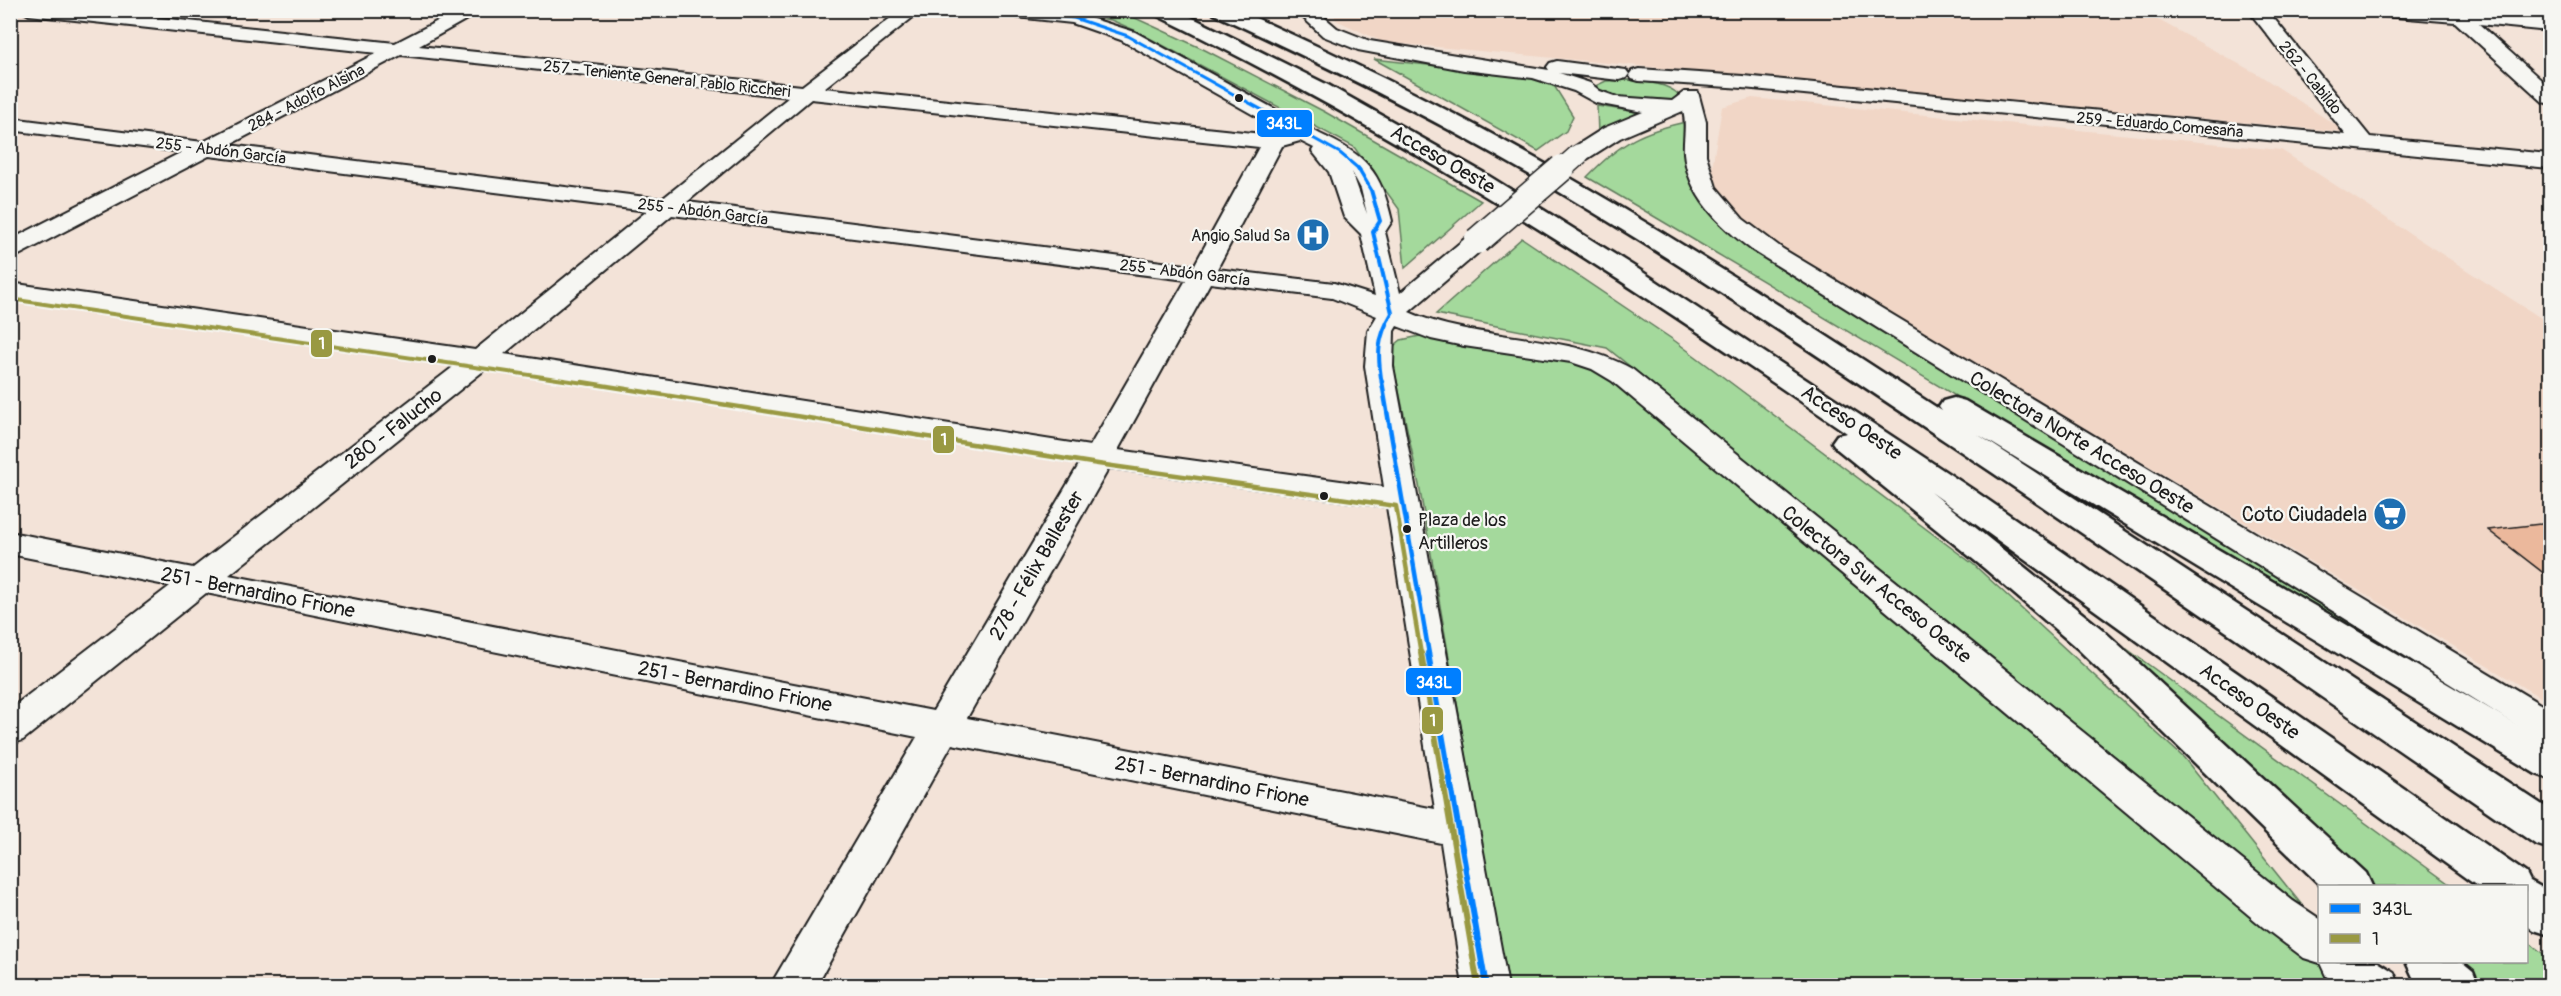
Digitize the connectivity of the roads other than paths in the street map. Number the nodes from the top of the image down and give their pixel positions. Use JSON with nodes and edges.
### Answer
{"nodes":[{"id":1,"x":474,"y":10,"type":"edge"},
{"id":2,"x":913,"y":10,"type":"edge"},
{"id":3,"x":997,"y":10,"type":"edge"},
{"id":4,"x":1161,"y":10,"type":"edge"},
{"id":5,"x":1221,"y":10,"type":"edge"},
{"id":6,"x":2258,"y":10,"type":"edge"},
{"id":7,"x":2372,"y":10,"type":"edge"},
{"id":8,"x":30,"y":11,"type":"edge"},
{"id":9,"x":1308,"y":12,"type":"edge"},
{"id":10,"x":2456,"y":14,"type":"edge"},
{"id":11,"x":10,"y":18,"type":"edge"},
{"id":12,"x":2550,"y":25,"type":"edge"},
{"id":13,"x":397,"y":50,"type":"junction"},
{"id":14,"x":1438,"y":58,"type":"junction"},
{"id":15,"x":1619,"y":74,"type":"junction"},
{"id":16,"x":1640,"y":75,"type":"junction"},
{"id":17,"x":1770,"y":86,"type":"junction"},
{"id":18,"x":1584,"y":88,"type":"junction"},
{"id":19,"x":807,"y":92,"type":"junction"},
{"id":20,"x":2550,"y":98,"type":"edge"},
{"id":21,"x":1686,"y":100,"type":"junction"},
{"id":22,"x":10,"y":124,"type":"edge"},
{"id":23,"x":1296,"y":138,"type":"junction"},
{"id":24,"x":2364,"y":143,"type":"junction"},
{"id":25,"x":208,"y":148,"type":"junction"},
{"id":26,"x":1582,"y":151,"type":"junction"},
{"id":27,"x":2550,"y":161,"type":"edge"},
{"id":28,"x":668,"y":207,"type":"junction"},
{"id":29,"x":10,"y":250,"type":"edge"},
{"id":30,"x":1684,"y":256,"type":"junction"},
{"id":31,"x":1203,"y":274,"type":"junction"},
{"id":32,"x":10,"y":291,"type":"edge"},
{"id":33,"x":1392,"y":313,"type":"junction"},
{"id":34,"x":1701,"y":320,"type":"junction"},
{"id":35,"x":482,"y":359,"type":"junction"},
{"id":36,"x":1099,"y":457,"type":"junction"},
{"id":37,"x":1402,"y":499,"type":"junction"},
{"id":38,"x":10,"y":543,"type":"edge"},
{"id":39,"x":199,"y":581,"type":"junction"},
{"id":40,"x":941,"y":726,"type":"junction"},
{"id":41,"x":2550,"y":728,"type":"edge"},
{"id":42,"x":10,"y":730,"type":"edge"},
{"id":43,"x":2550,"y":763,"type":"edge"},
{"id":44,"x":1459,"y":830,"type":"junction"},
{"id":45,"x":2550,"y":832,"type":"edge"},
{"id":46,"x":2349,"y":885,"type":"edge"},
{"id":47,"x":2509,"y":885,"type":"edge"},
{"id":48,"x":2528,"y":900,"type":"edge"},
{"id":49,"x":2550,"y":916,"type":"edge"},
{"id":50,"x":2318,"y":944,"type":"edge"},
{"id":51,"x":2344,"y":963,"type":"edge"},
{"id":52,"x":2430,"y":963,"type":"edge"},
{"id":53,"x":792,"y":986,"type":"edge"},
{"id":54,"x":1486,"y":986,"type":"edge"},
{"id":55,"x":2378,"y":986,"type":"edge"},
{"id":56,"x":2456,"y":986,"type":"edge"}],
"edges":[{"from":1,"to":13,"type":"street","name":"284 - Adolfo Alsina"},
{"from":2,"to":19,"type":"street","name":"280 - Falucho"},
{"from":3,"to":23,"type":"street"},
{"from":4,"to":34,"type":"highway","name":"Acceso Oeste"},
{"from":5,"to":30,"type":"highway","name":"Acceso Oeste"},
{"from":6,"to":24,"type":"street","name":"262 - Cabildo"},
{"from":7,"to":10,"type":"street"},
{"from":8,"to":11,"type":"street"},
{"from":8,"to":13,"type":"street","name":"257 - Teniente General Pablo Riccheri"},
{"from":9,"to":14,"type":"street"},
{"from":10,"to":12,"type":"street"},
{"from":10,"to":20,"type":"street"},
{"from":13,"to":19,"type":"street","name":"257 - Teniente General Pablo Riccheri"},
{"from":13,"to":25,"type":"street","name":"284 - Adolfo Alsina"},
{"from":14,"to":15,"type":"street"},
{"from":14,"to":18,"type":"street"},
{"from":15,"to":16,"type":"street"},
{"from":15,"to":18,"type":"street"},
{"from":16,"to":17,"type":"street","name":"259 - Eduardo Comesaña"},
{"from":16,"to":21,"type":"street"},
{"from":17,"to":21,"type":"street","name":"259 - Eduardo Comesaña"},
{"from":17,"to":24,"type":"street","name":"259 - Eduardo Comesaña"},
{"from":18,"to":21,"type":"street"},
{"from":18,"to":26,"type":"street"},
{"from":19,"to":23,"type":"street","name":"257 - Teniente General Pablo Riccheri"},
{"from":19,"to":28,"type":"street","name":"280 - Falucho"},
{"from":21,"to":26,"type":"street"},
{"from":21,"to":41,"type":"street","name":"Colectora Norte Acceso Oeste"},
{"from":22,"to":25,"type":"street","name":"255 - Abdón García"},
{"from":23,"to":31,"type":"street","name":"278 - Félix Ballester"},
{"from":23,"to":33,"type":"street"},
{"from":24,"to":27,"type":"street","name":"259 - Eduardo Comesaña"},
{"from":25,"to":28,"type":"street","name":"255 - Abdón García"},
{"from":25,"to":29,"type":"street","name":"284 - Adolfo Alsina"},
{"from":26,"to":33,"type":"street","bridge":true},
{"from":28,"to":31,"type":"street","name":"255 - Abdón García"},
{"from":28,"to":35,"type":"street","name":"280 - Falucho"},
{"from":30,"to":43,"type":"highway"},
{"from":30,"to":45,"type":"highway","name":"Acceso Oeste"},
{"from":31,"to":33,"type":"street","name":"255 - Abdón García"},
{"from":31,"to":36,"type":"street","name":"278 - Félix Ballester"},
{"from":32,"to":35,"type":"street"},
{"from":33,"to":37,"type":"street"},
{"from":33,"to":50,"type":"street","name":"Colectora Sur Acceso Oeste"},
{"from":34,"to":46,"type":"highway"},
{"from":34,"to":47,"type":"highway","name":"Acceso Oeste"},
{"from":35,"to":36,"type":"street"},
{"from":35,"to":39,"type":"street","name":"280 - Falucho"},
{"from":36,"to":37,"type":"street"},
{"from":36,"to":40,"type":"street","name":"278 - Félix Ballester"},
{"from":37,"to":44,"type":"street"},
{"from":38,"to":39,"type":"street","name":"251 - Bernardino Frione"},
{"from":39,"to":40,"type":"street","name":"251 - Bernardino Frione"},
{"from":39,"to":42,"type":"street","name":"280 - Falucho"},
{"from":40,"to":44,"type":"street","name":"251 - Bernardino Frione"},
{"from":40,"to":53,"type":"street","name":"278 - Félix Ballester"},
{"from":44,"to":54,"type":"street"},
{"from":48,"to":49,"type":"highway"},
{"from":51,"to":55,"type":"street"},
{"from":52,"to":56,"type":"highway"}]}
